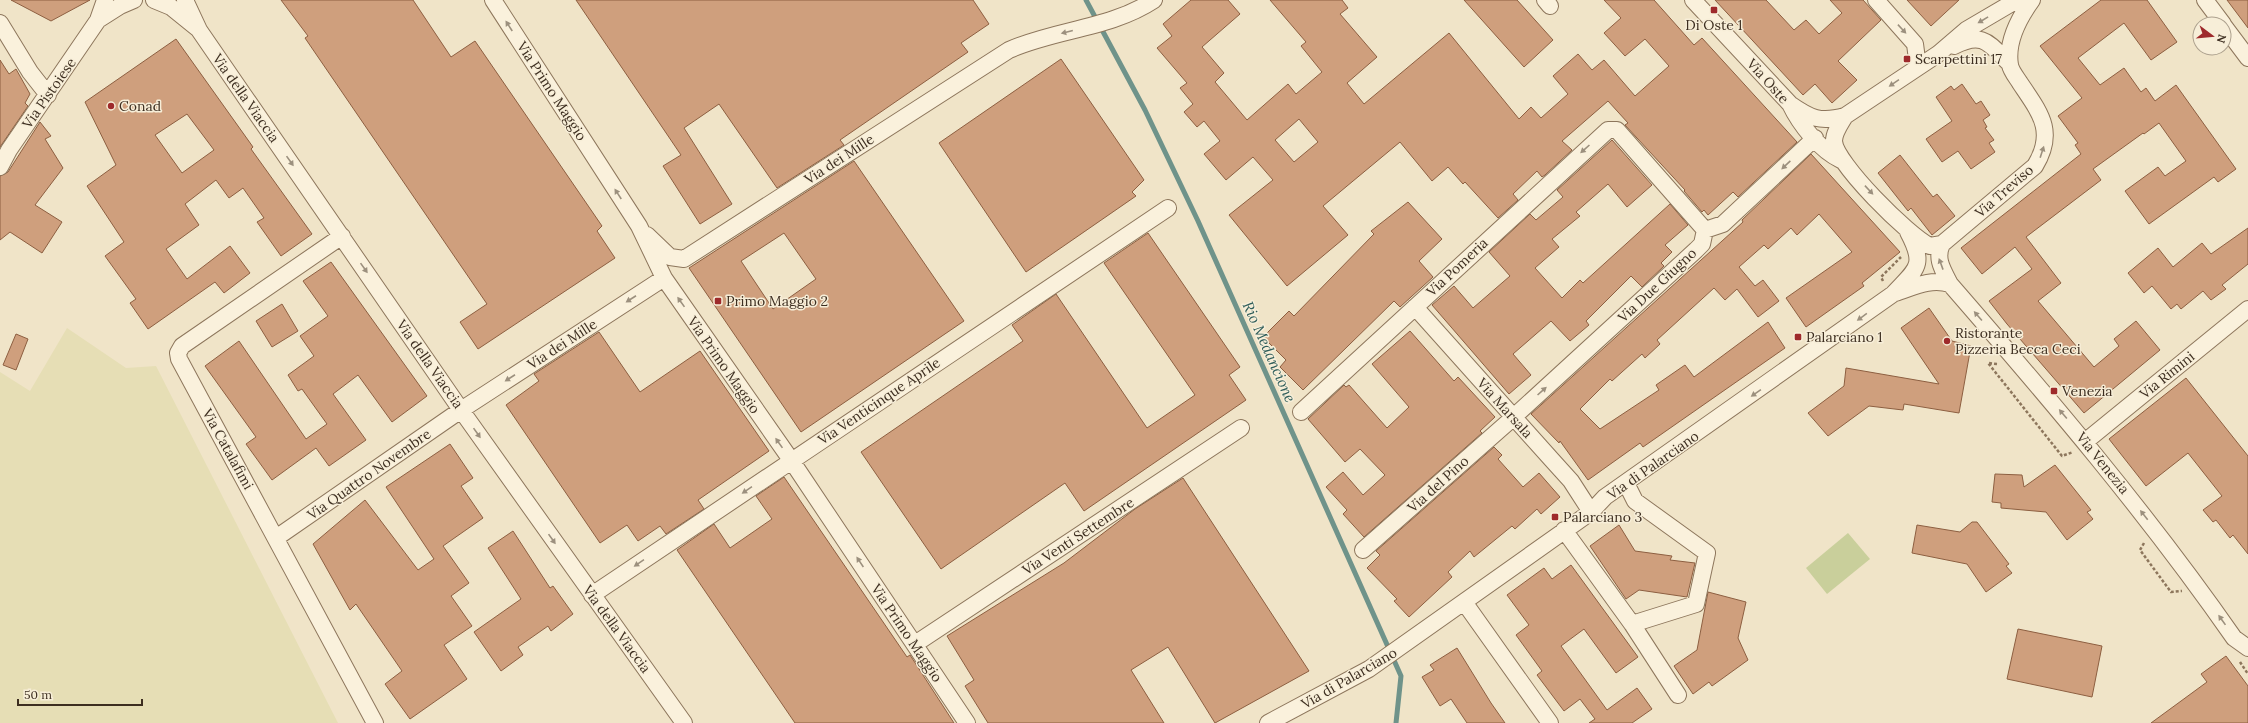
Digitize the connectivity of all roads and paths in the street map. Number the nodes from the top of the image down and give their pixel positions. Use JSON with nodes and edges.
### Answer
{"nodes":[{"id":1,"x":105,"y":0,"type":"edge"},
{"id":2,"x":121,"y":0,"type":"edge"},
{"id":3,"x":134,"y":0,"type":"edge"},
{"id":4,"x":154,"y":0,"type":"edge"},
{"id":5,"x":185,"y":0,"type":"edge"},
{"id":6,"x":493,"y":0,"type":"edge"},
{"id":7,"x":1154,"y":0,"type":"edge"},
{"id":8,"x":1693,"y":0,"type":"edge"},
{"id":9,"x":1876,"y":0,"type":"edge"},
{"id":10,"x":2017,"y":0,"type":"edge"},
{"id":11,"x":2032,"y":0,"type":"edge"},
{"id":12,"x":2205,"y":0,"type":"edge"},
{"id":13,"x":2217,"y":16,"type":"edge"},
{"id":14,"x":98,"y":20,"type":"junction"},
{"id":15,"x":0,"y":23,"type":"edge"},
{"id":16,"x":199,"y":30,"type":"junction"},
{"id":17,"x":2232,"y":37,"type":"edge"},
{"id":18,"x":1938,"y":54,"type":"junction"},
{"id":19,"x":2248,"y":58,"type":"edge"},
{"id":20,"x":2010,"y":64,"type":"junction"},
{"id":21,"x":1918,"y":67,"type":"junction"},
{"id":22,"x":48,"y":95,"type":"junction"},
{"id":23,"x":1790,"y":104,"type":"junction"},
{"id":24,"x":1845,"y":116,"type":"junction"},
{"id":25,"x":1814,"y":138,"type":"junction"},
{"id":26,"x":1842,"y":161,"type":"junction"},
{"id":27,"x":0,"y":167,"type":"edge"},
{"id":28,"x":1168,"y":208,"type":"dead end"},
{"id":29,"x":639,"y":226,"type":"junction"},
{"id":30,"x":1705,"y":230,"type":"junction"},
{"id":31,"x":1908,"y":232,"type":"junction"},
{"id":32,"x":342,"y":236,"type":"junction"},
{"id":33,"x":1942,"y":244,"type":"junction"},
{"id":34,"x":1912,"y":254,"type":"junction"},
{"id":35,"x":664,"y":278,"type":"junction"},
{"id":36,"x":1950,"y":284,"type":"junction"},
{"id":37,"x":1893,"y":294,"type":"junction"},
{"id":38,"x":1415,"y":307,"type":"junction"},
{"id":39,"x":2248,"y":309,"type":"edge"},
{"id":40,"x":1997,"y":360,"type":"dead end"},
{"id":41,"x":461,"y":410,"type":"junction"},
{"id":42,"x":1301,"y":412,"type":"dead end"},
{"id":43,"x":1513,"y":417,"type":"junction"},
{"id":44,"x":1240,"y":428,"type":"dead end"},
{"id":45,"x":2082,"y":446,"type":"junction"},
{"id":46,"x":791,"y":460,"type":"junction"},
{"id":47,"x":1626,"y":484,"type":"junction"},
{"id":48,"x":1591,"y":512,"type":"junction"},
{"id":49,"x":1564,"y":530,"type":"junction"},
{"id":50,"x":276,"y":538,"type":"junction"},
{"id":51,"x":2145,"y":540,"type":"dead end"},
{"id":52,"x":1363,"y":550,"type":"dead end"},
{"id":53,"x":2187,"y":590,"type":"dead end"},
{"id":54,"x":592,"y":595,"type":"junction"},
{"id":55,"x":1464,"y":602,"type":"junction"},
{"id":56,"x":1632,"y":624,"type":"junction"},
{"id":57,"x":915,"y":644,"type":"junction"},
{"id":58,"x":2242,"y":651,"type":"edge"},
{"id":59,"x":2248,"y":674,"type":"edge"},
{"id":60,"x":1678,"y":695,"type":"dead end"},
{"id":61,"x":375,"y":723,"type":"edge"},
{"id":62,"x":684,"y":723,"type":"edge"},
{"id":63,"x":966,"y":723,"type":"edge"},
{"id":64,"x":1268,"y":723,"type":"edge"},
{"id":65,"x":1550,"y":723,"type":"edge"}],
"edges":[{"from":1,"to":14,"type":"street","name":"Via Pistoiese"},
{"from":2,"to":14,"type":"street","name":"Via Pistoiese"},
{"from":3,"to":14,"type":"street"},
{"from":4,"to":16,"type":"street"},
{"from":5,"to":16,"type":"street","name":"Via della Viaccia"},
{"from":29,"to":6,"type":"street","name":"Via Primo Maggio","one_way":true},
{"from":7,"to":29,"type":"street","name":"Via dei Mille","one_way":true},
{"from":8,"to":23,"type":"street","name":"Via Oste"},
{"from":9,"to":21,"type":"street","one_way":true},
{"from":10,"to":18,"type":"street","one_way":true},
{"from":11,"to":20,"type":"street"},
{"from":12,"to":13,"type":"street"},
{"from":14,"to":22,"type":"street","name":"Via Pistoiese"},
{"from":15,"to":22,"type":"street"},
{"from":16,"to":32,"type":"street","name":"Via della Viaccia","one_way":true},
{"from":17,"to":19,"type":"street"},
{"from":18,"to":20,"type":"street","name":"Via Treviso"},
{"from":18,"to":21,"type":"street"},
{"from":33,"to":20,"type":"street","name":"Via Treviso","one_way":true},
{"from":21,"to":24,"type":"street","one_way":true},
{"from":22,"to":27,"type":"street","name":"Via Pistoiese"},
{"from":23,"to":24,"type":"street"},
{"from":23,"to":25,"type":"street","name":"Via Oste"},
{"from":24,"to":26,"type":"street","name":"Via Oste"},
{"from":25,"to":26,"type":"street","name":"Via Oste"},
{"from":25,"to":30,"type":"street","one_way":true},
{"from":26,"to":31,"type":"street","name":"Via Oste","one_way":true},
{"from":28,"to":46,"type":"street","name":"Via Venticinque Aprile"},
{"from":29,"to":35,"type":"street","name":"Via Primo Maggio"},
{"from":30,"to":38,"type":"street","name":"Via Pomeria","one_way":true},
{"from":43,"to":30,"type":"street","name":"Via Due Giugno","one_way":true},
{"from":31,"to":33,"type":"street","name":"Via Oste"},
{"from":31,"to":34,"type":"street","name":"Via Oste"},
{"from":32,"to":41,"type":"street","name":"Via della Viaccia","one_way":true},
{"from":32,"to":50,"type":"street","name":"Via Catalafimi"},
{"from":36,"to":33,"type":"street","name":"Via Venezia","one_way":true},
{"from":34,"to":37,"type":"street","name":"Via di Palarciano"},
{"from":34,"to":37,"type":"path"},
{"from":35,"to":41,"type":"street","name":"Via dei Mille","one_way":true},
{"from":46,"to":35,"type":"street","name":"Via Primo Maggio","one_way":true},
{"from":36,"to":37,"type":"street"},
{"from":45,"to":36,"type":"street","name":"Via Venezia","one_way":true},
{"from":37,"to":47,"type":"street","name":"Via di Palarciano","one_way":true},
{"from":38,"to":42,"type":"street","name":"Via Pomeria"},
{"from":38,"to":43,"type":"street","name":"Via Marsala"},
{"from":39,"to":45,"type":"street","name":"Via Rimini"},
{"from":40,"to":45,"type":"path"},
{"from":41,"to":50,"type":"street","name":"Via Quattro Novembre"},
{"from":41,"to":54,"type":"street","name":"Via della Viaccia","one_way":true},
{"from":43,"to":48,"type":"street","name":"Via Marsala"},
{"from":43,"to":52,"type":"street","name":"Via del Pino"},
{"from":44,"to":57,"type":"street","name":"Via Venti Settembre"},
{"from":58,"to":45,"type":"street","name":"Via Venezia","one_way":true},
{"from":46,"to":54,"type":"street","name":"Via Venticinque Aprile","one_way":true},
{"from":57,"to":46,"type":"street","name":"Via Primo Maggio","one_way":true},
{"from":47,"to":48,"type":"street","name":"Via di Palarciano"},
{"from":47,"to":56,"type":"street"},
{"from":48,"to":49,"type":"street","name":"Via di Palarciano"},
{"from":49,"to":55,"type":"street","name":"Via di Palarciano"},
{"from":49,"to":56,"type":"street"},
{"from":50,"to":61,"type":"street","name":"Via Catalafimi"},
{"from":51,"to":53,"type":"path"},
{"from":54,"to":62,"type":"street","name":"Via della Viaccia"},
{"from":55,"to":64,"type":"street","name":"Via di Palarciano"},
{"from":55,"to":65,"type":"street"},
{"from":56,"to":60,"type":"street"},
{"from":57,"to":63,"type":"street","name":"Via Primo Maggio"},
{"from":58,"to":59,"type":"path"}]}
